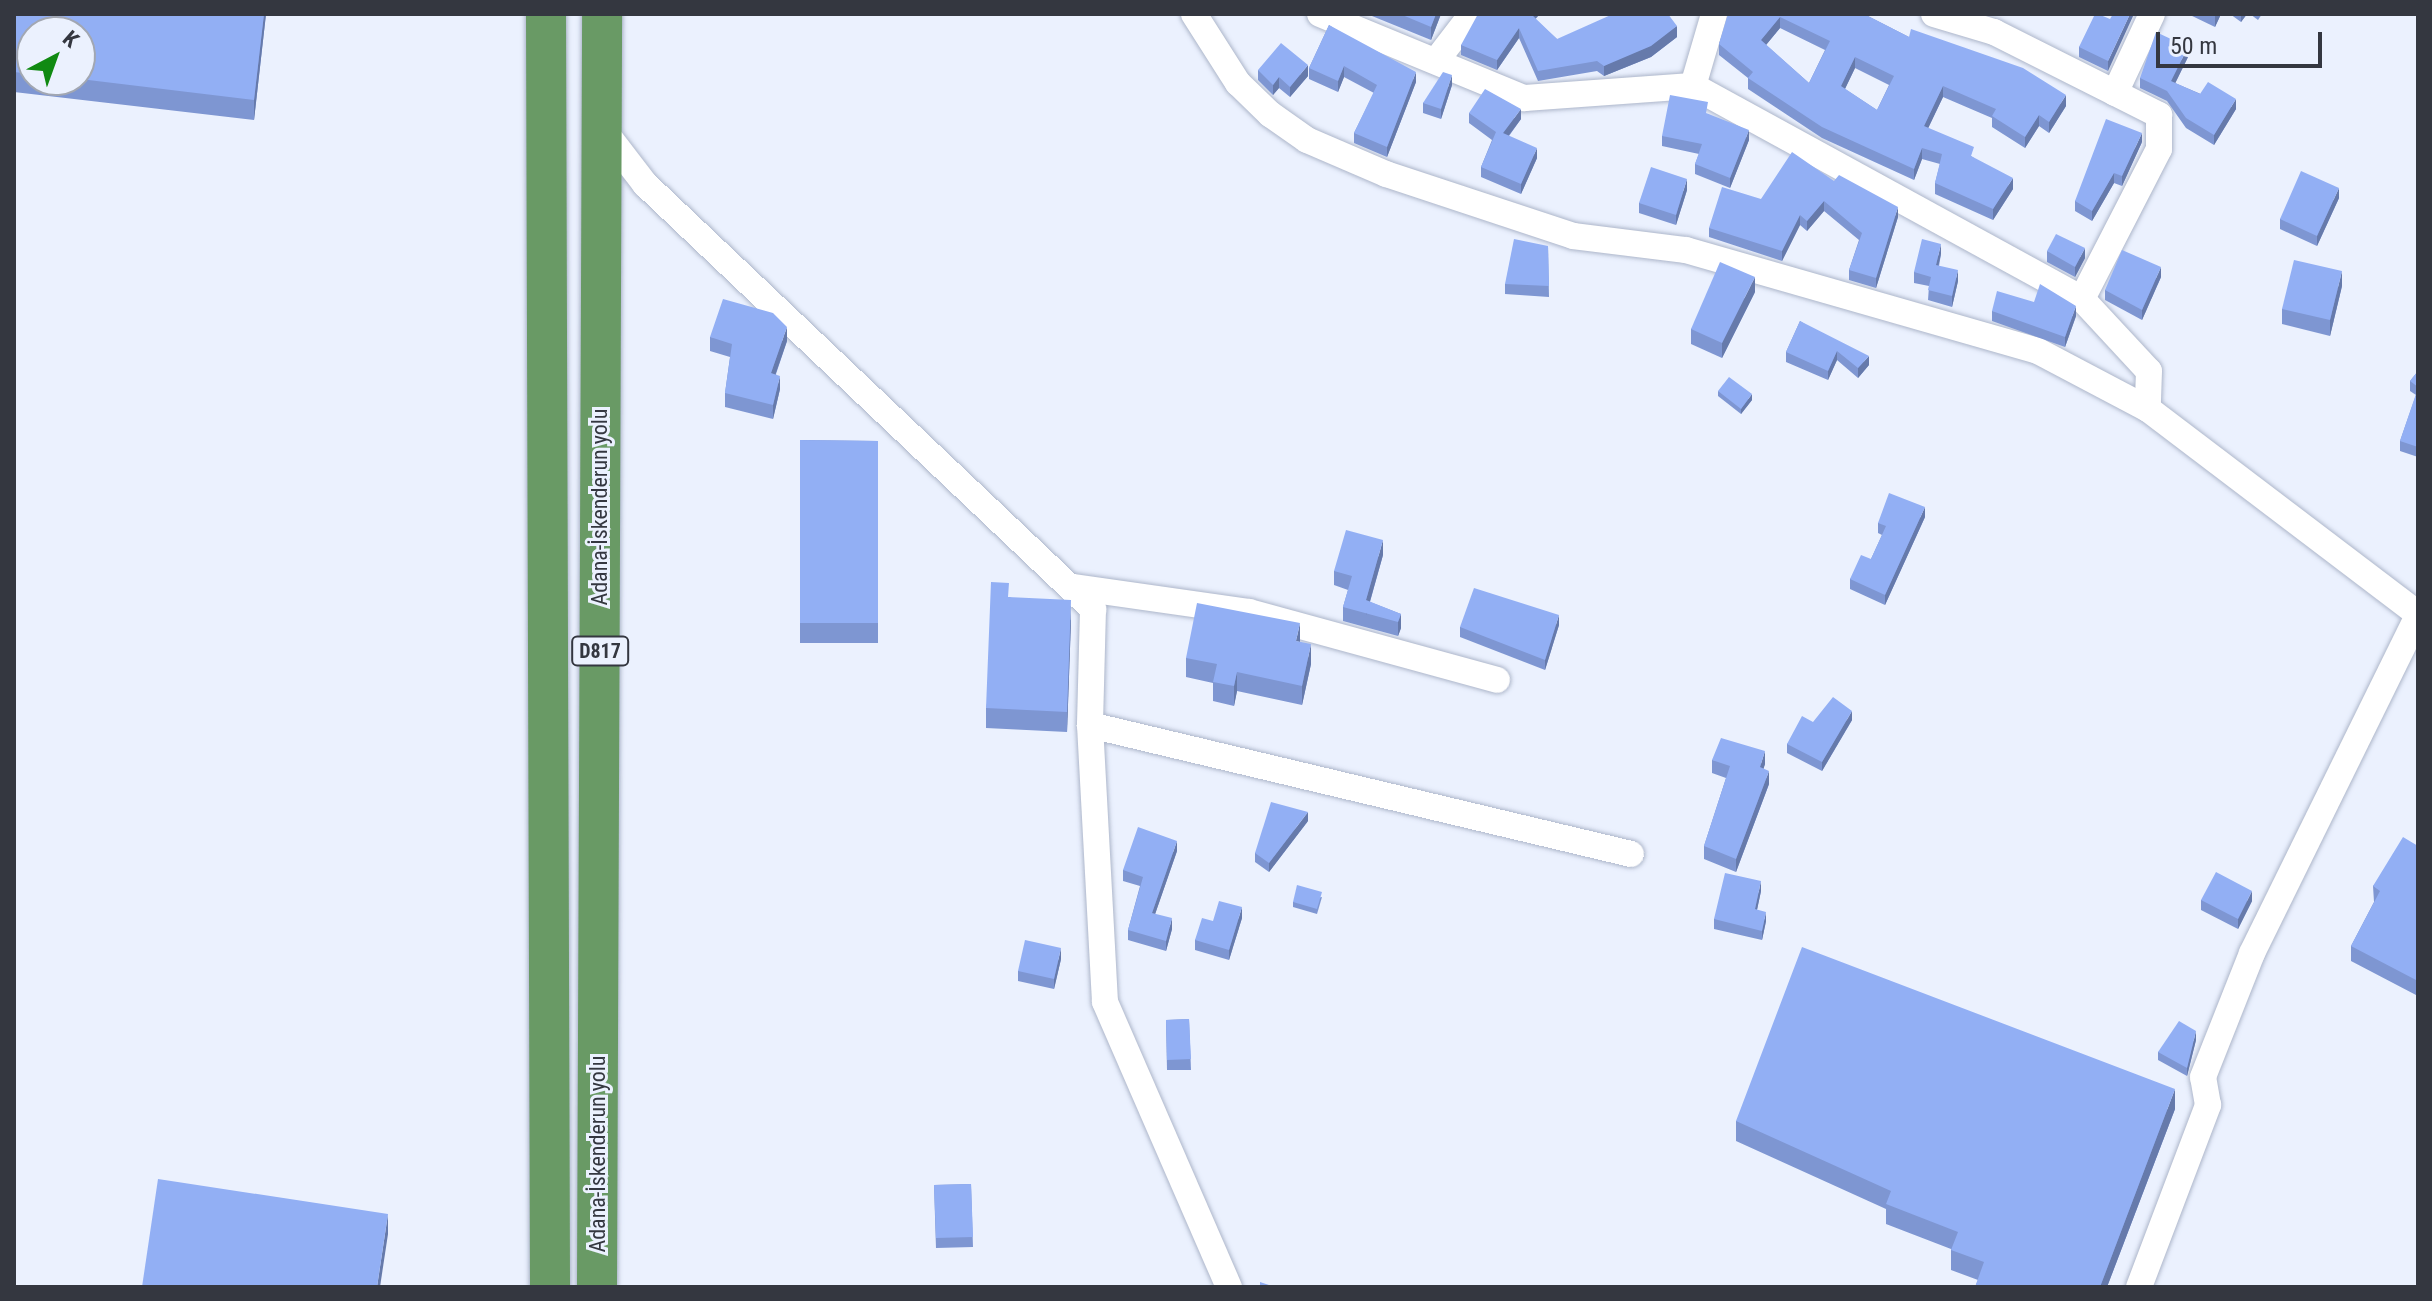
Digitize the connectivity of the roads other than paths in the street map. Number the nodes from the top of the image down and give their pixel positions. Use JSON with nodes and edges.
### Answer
{"nodes":[{"id":1,"x":546,"y":14,"type":"edge"},
{"id":2,"x":602,"y":14,"type":"edge"},
{"id":3,"x":1194,"y":14,"type":"edge"},
{"id":4,"x":1320,"y":14,"type":"edge"},
{"id":5,"x":1472,"y":14,"type":"edge"},
{"id":6,"x":1714,"y":14,"type":"edge"},
{"id":7,"x":1934,"y":14,"type":"edge"},
{"id":8,"x":2152,"y":14,"type":"edge"},
{"id":9,"x":1436,"y":61,"type":"junction"},
{"id":10,"x":1693,"y":86,"type":"junction"},
{"id":11,"x":2115,"y":93,"type":"junction"},
{"id":12,"x":602,"y":128,"type":"junction"},
{"id":13,"x":2082,"y":299,"type":"junction"},
{"id":14,"x":2148,"y":409,"type":"junction"},
{"id":15,"x":1073,"y":587,"type":"junction"},
{"id":16,"x":2418,"y":615,"type":"edge"},
{"id":17,"x":1497,"y":680,"type":"dead end"},
{"id":18,"x":1090,"y":725,"type":"junction"},
{"id":19,"x":1631,"y":854,"type":"dead end"},
{"id":20,"x":550,"y":1287,"type":"edge"},
{"id":21,"x":597,"y":1287,"type":"edge"},
{"id":22,"x":1229,"y":1287,"type":"edge"},
{"id":23,"x":2139,"y":1287,"type":"edge"}],
"edges":[{"from":1,"to":20,"type":"highway","number":"D817"},
{"from":2,"to":12,"type":"highway","name":"Adana-İskenderun yolu","number":"D817"},
{"from":3,"to":14,"type":"street"},
{"from":4,"to":9,"type":"street"},
{"from":5,"to":9,"type":"street"},
{"from":6,"to":10,"type":"street"},
{"from":7,"to":11,"type":"street"},
{"from":8,"to":11,"type":"street"},
{"from":9,"to":10,"type":"street"},
{"from":10,"to":13,"type":"street"},
{"from":11,"to":13,"type":"street"},
{"from":12,"to":15,"type":"street"},
{"from":12,"to":21,"type":"highway","name":"Adana-İskenderun yolu","number":"D817"},
{"from":13,"to":14,"type":"street"},
{"from":14,"to":16,"type":"street"},
{"from":15,"to":17,"type":"street"},
{"from":15,"to":18,"type":"street"},
{"from":16,"to":23,"type":"street"},
{"from":18,"to":19,"type":"street"},
{"from":18,"to":22,"type":"street"}]}
